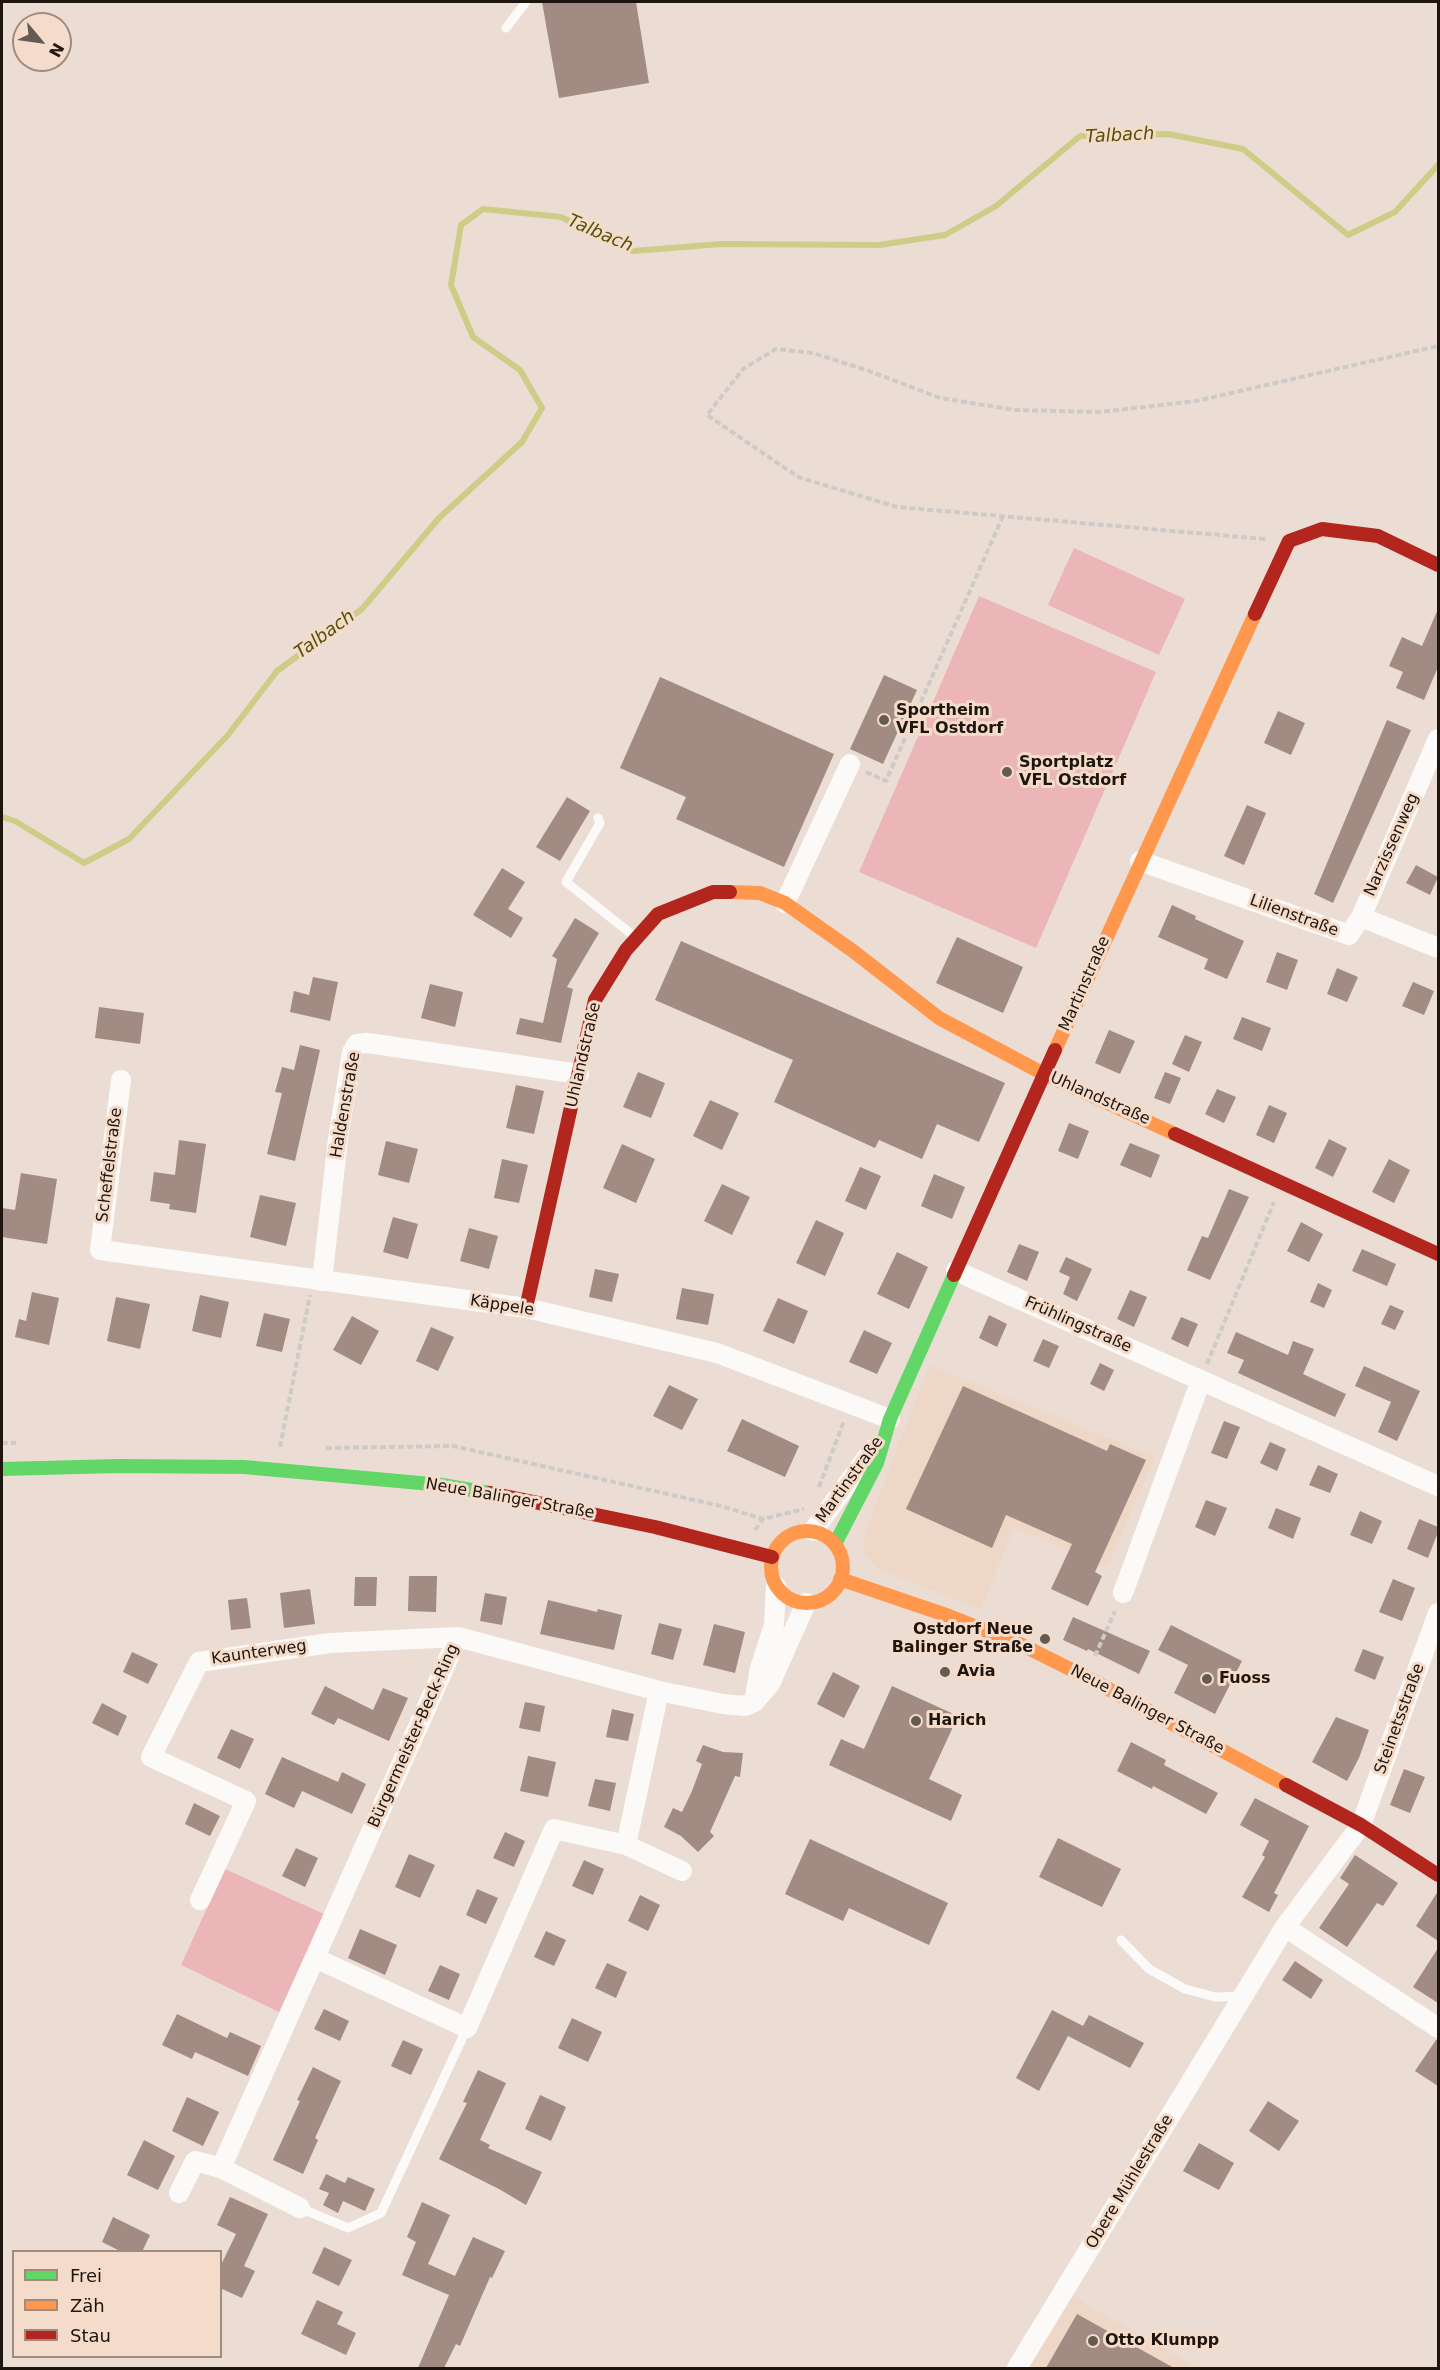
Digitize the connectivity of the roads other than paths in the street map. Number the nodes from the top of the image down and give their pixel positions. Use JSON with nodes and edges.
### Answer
{"nodes":[{"id":1,"x":526,"y":2,"type":"edge"},
{"id":2,"x":506,"y":28,"type":"dead end"},
{"id":3,"x":1438,"y":565,"type":"edge"},
{"id":4,"x":1438,"y":740,"type":"edge"},
{"id":5,"x":850,"y":764,"type":"road end"},
{"id":6,"x":598,"y":818,"type":"dead end"},
{"id":7,"x":1140,"y":861,"type":"junction"},
{"id":8,"x":785,"y":903,"type":"junction"},
{"id":9,"x":1361,"y":918,"type":"junction"},
{"id":10,"x":636,"y":938,"type":"junction"},
{"id":11,"x":1438,"y":948,"type":"edge"},
{"id":12,"x":579,"y":1074,"type":"junction"},
{"id":13,"x":1044,"y":1074,"type":"junction"},
{"id":14,"x":121,"y":1080,"type":"dead end"},
{"id":15,"x":100,"y":1250,"type":"joint"},
{"id":16,"x":1438,"y":1254,"type":"edge"},
{"id":17,"x":956,"y":1270,"type":"junction"},
{"id":18,"x":318,"y":1281,"type":"junction"},
{"id":19,"x":526,"y":1308,"type":"junction"},
{"id":20,"x":1201,"y":1380,"type":"junction"},
{"id":21,"x":888,"y":1424,"type":"junction"},
{"id":22,"x":2,"y":1469,"type":"edge"},
{"id":23,"x":1438,"y":1486,"type":"edge"},
{"id":24,"x":813,"y":1531,"type":"junction"},
{"id":25,"x":835,"y":1544,"type":"junction"},
{"id":26,"x":772,"y":1557,"type":"junction"},
{"id":27,"x":840,"y":1579,"type":"junction"},
{"id":28,"x":776,"y":1586,"type":"junction"},
{"id":29,"x":1123,"y":1593,"type":"road end"},
{"id":30,"x":806,"y":1603,"type":"junction"},
{"id":31,"x":1438,"y":1613,"type":"edge"},
{"id":32,"x":458,"y":1637,"type":"junction"},
{"id":33,"x":659,"y":1691,"type":"junction"},
{"id":34,"x":754,"y":1702,"type":"junction"},
{"id":35,"x":1361,"y":1825,"type":"junction"},
{"id":36,"x":626,"y":1845,"type":"junction"},
{"id":37,"x":682,"y":1870,"type":"dead end"},
{"id":38,"x":1438,"y":1875,"type":"edge"},
{"id":39,"x":200,"y":1900,"type":"dead end"},
{"id":40,"x":1285,"y":1926,"type":"junction"},
{"id":41,"x":1121,"y":1940,"type":"dead end"},
{"id":42,"x":315,"y":1958,"type":"junction"},
{"id":43,"x":1243,"y":1996,"type":"junction"},
{"id":44,"x":467,"y":2028,"type":"junction"},
{"id":45,"x":1438,"y":2028,"type":"edge"},
{"id":46,"x":221,"y":2168,"type":"junction"},
{"id":47,"x":178,"y":2193,"type":"dead end"},
{"id":48,"x":300,"y":2208,"type":"joint"},
{"id":49,"x":1017,"y":2368,"type":"edge"}],
"edges":[{"from":1,"to":2,"type":"lane"},
{"from":3,"to":7,"type":"street","name":"Martinstraße"},
{"from":4,"to":9,"type":"street","name":"Narzissenweg"},
{"from":5,"to":8,"type":"street"},
{"from":6,"to":10,"type":"lane"},
{"from":7,"to":9,"type":"street","name":"Lilienstraße"},
{"from":7,"to":13,"type":"street","name":"Martinstraße"},
{"from":8,"to":10,"type":"street","name":"Uhlandstraße"},
{"from":8,"to":13,"type":"street","name":"Uhlandstraße"},
{"from":9,"to":11,"type":"street","name":"Lilienstraße"},
{"from":10,"to":12,"type":"street","name":"Uhlandstraße"},
{"from":12,"to":18,"type":"street","name":"Haldenstraße"},
{"from":12,"to":19,"type":"street","name":"Uhlandstraße"},
{"from":13,"to":16,"type":"street","name":"Uhlandstraße"},
{"from":13,"to":17,"type":"street","name":"Martinstraße"},
{"from":14,"to":15,"type":"street","name":"Scheffelstraße"},
{"from":15,"to":18,"type":"street","name":"Käppele"},
{"from":17,"to":20,"type":"street","name":"Frühlingstraße"},
{"from":17,"to":21,"type":"street","name":"Martinstraße"},
{"from":18,"to":19,"type":"street","name":"Käppele"},
{"from":19,"to":21,"type":"street","name":"Käppele"},
{"from":20,"to":23,"type":"street","name":"Frühlingstraße"},
{"from":20,"to":29,"type":"street"},
{"from":21,"to":24,"type":"street","name":"Martinstraße"},
{"from":21,"to":25,"type":"street","name":"Martinstraße"},
{"from":22,"to":26,"type":"street","name":"Neue Balinger Straße"},
{"from":24,"to":25,"type":"street"},
{"from":24,"to":26,"type":"street"},
{"from":25,"to":27,"type":"street"},
{"from":26,"to":28,"type":"street"},
{"from":27,"to":30,"type":"street"},
{"from":27,"to":35,"type":"street","name":"Neue Balinger Straße"},
{"from":28,"to":30,"type":"street"},
{"from":28,"to":34,"type":"street"},
{"from":30,"to":34,"type":"street"},
{"from":31,"to":35,"type":"street","name":"Steinetsstraße"},
{"from":32,"to":33,"type":"street","name":"Bürgermeister-Beck-Ring"},
{"from":32,"to":39,"type":"street","name":"Kaunterweg"},
{"from":32,"to":42,"type":"street","name":"Bürgermeister-Beck-Ring"},
{"from":33,"to":34,"type":"street","name":"Bürgermeister-Beck-Ring"},
{"from":33,"to":36,"type":"street"},
{"from":35,"to":38,"type":"street","name":"Neue Balinger Straße"},
{"from":35,"to":40,"type":"street","name":"Obere Mühlestraße"},
{"from":36,"to":37,"type":"street"},
{"from":36,"to":44,"type":"street"},
{"from":40,"to":43,"type":"street","name":"Obere Mühlestraße"},
{"from":40,"to":45,"type":"street"},
{"from":41,"to":43,"type":"lane"},
{"from":42,"to":44,"type":"street"},
{"from":42,"to":46,"type":"street","name":"Bürgermeister-Beck-Ring"},
{"from":43,"to":49,"type":"street","name":"Obere Mühlestraße"},
{"from":44,"to":48,"type":"lane"},
{"from":46,"to":47,"type":"street"},
{"from":46,"to":48,"type":"street"}]}
